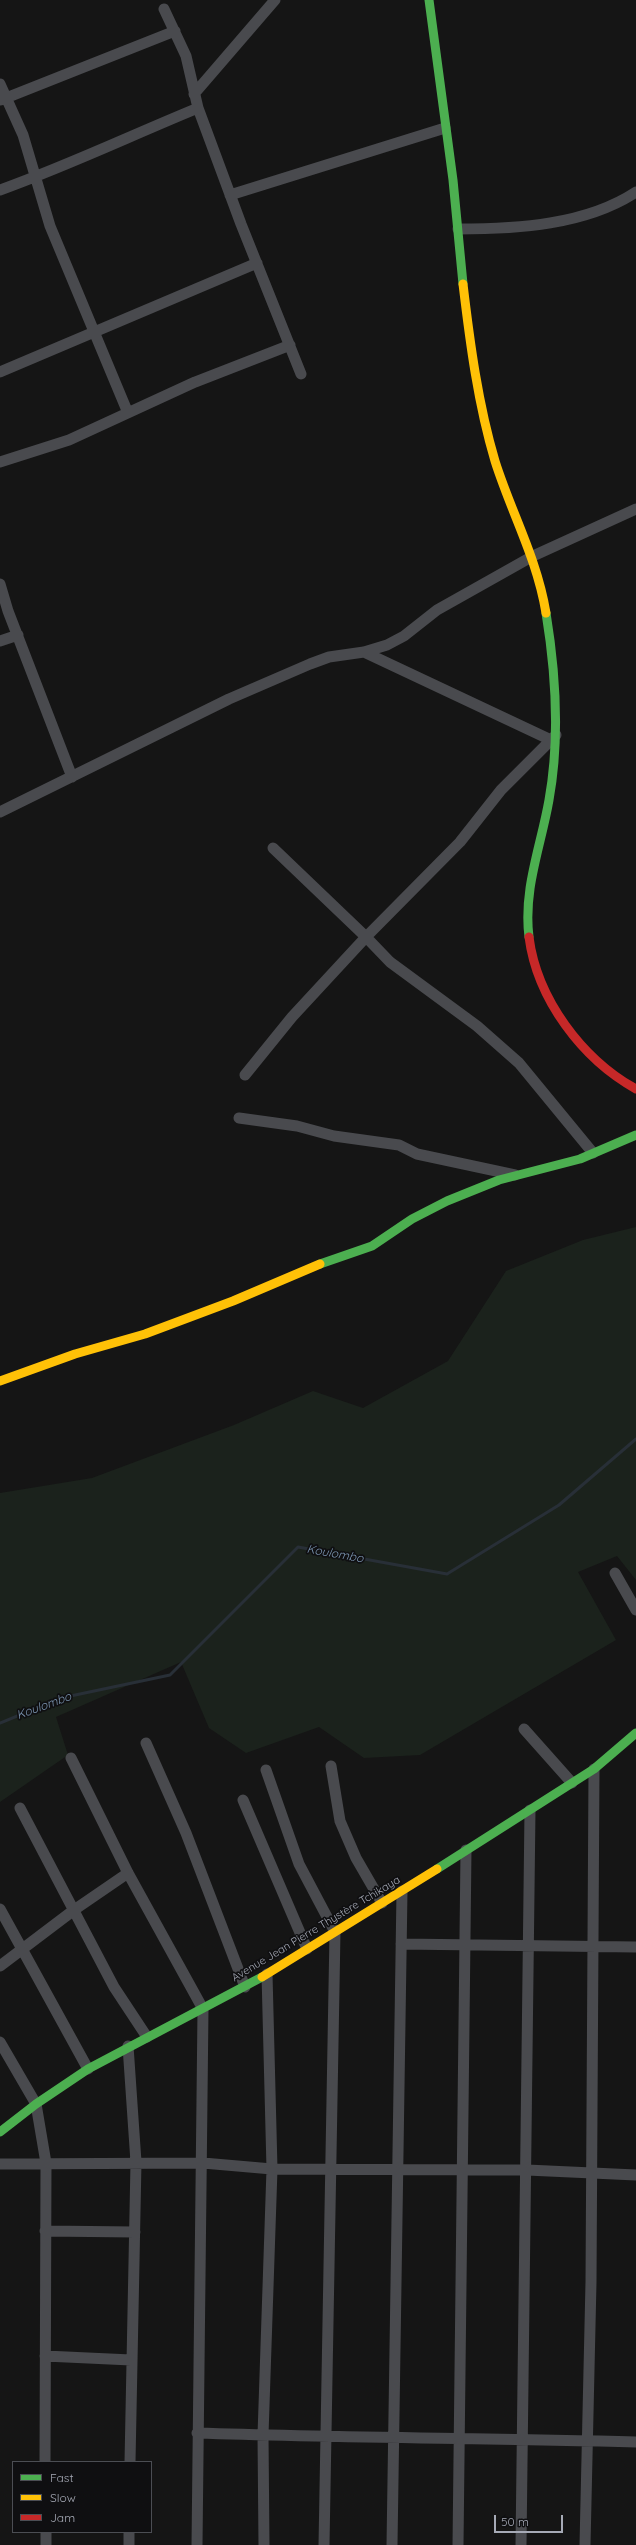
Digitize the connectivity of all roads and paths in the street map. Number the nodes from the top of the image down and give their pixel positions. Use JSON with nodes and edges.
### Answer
{"nodes":[{"id":1,"x":275,"y":0,"type":"edge"},
{"id":2,"x":429,"y":0,"type":"edge"},
{"id":3,"x":164,"y":9,"type":"dead end"},
{"id":4,"x":175,"y":32,"type":"junction"},
{"id":5,"x":0,"y":84,"type":"edge"},
{"id":6,"x":194,"y":94,"type":"junction"},
{"id":7,"x":3,"y":99,"type":"edge"},
{"id":8,"x":198,"y":108,"type":"junction"},
{"id":9,"x":445,"y":128,"type":"junction"},
{"id":10,"x":37,"y":177,"type":"junction"},
{"id":11,"x":0,"y":190,"type":"edge"},
{"id":12,"x":636,"y":192,"type":"edge"},
{"id":13,"x":230,"y":195,"type":"junction"},
{"id":14,"x":458,"y":229,"type":"junction"},
{"id":15,"x":257,"y":263,"type":"junction"},
{"id":16,"x":94,"y":331,"type":"junction"},
{"id":17,"x":290,"y":345,"type":"junction"},
{"id":18,"x":0,"y":372,"type":"edge"},
{"id":19,"x":301,"y":374,"type":"dead end"},
{"id":20,"x":128,"y":413,"type":"junction"},
{"id":21,"x":0,"y":462,"type":"edge"},
{"id":22,"x":636,"y":509,"type":"edge"},
{"id":23,"x":533,"y":556,"type":"junction"},
{"id":24,"x":0,"y":584,"type":"edge"},
{"id":25,"x":18,"y":636,"type":"junction"},
{"id":26,"x":0,"y":641,"type":"edge"},
{"id":27,"x":364,"y":652,"type":"junction"},
{"id":28,"x":553,"y":737,"type":"junction"},
{"id":29,"x":72,"y":777,"type":"junction"},
{"id":30,"x":0,"y":812,"type":"edge"},
{"id":31,"x":273,"y":848,"type":"dead end"},
{"id":32,"x":366,"y":937,"type":"junction"},
{"id":33,"x":244,"y":1075,"type":"dead end"},
{"id":34,"x":636,"y":1089,"type":"edge"},
{"id":35,"x":239,"y":1118,"type":"dead end"},
{"id":36,"x":636,"y":1135,"type":"edge"},
{"id":37,"x":593,"y":1154,"type":"junction"},
{"id":38,"x":517,"y":1176,"type":"junction"},
{"id":39,"x":0,"y":1381,"type":"edge"},
{"id":40,"x":615,"y":1573,"type":"dead end"},
{"id":41,"x":636,"y":1610,"type":"edge"},
{"id":42,"x":524,"y":1729,"type":"dead end"},
{"id":43,"x":636,"y":1732,"type":"edge"},
{"id":44,"x":146,"y":1743,"type":"dead end"},
{"id":45,"x":71,"y":1758,"type":"dead end"},
{"id":46,"x":331,"y":1766,"type":"dead end"},
{"id":47,"x":594,"y":1769,"type":"junction"},
{"id":48,"x":266,"y":1770,"type":"dead end"},
{"id":49,"x":572,"y":1783,"type":"junction"},
{"id":50,"x":243,"y":1800,"type":"dead end"},
{"id":51,"x":20,"y":1808,"type":"dead end"},
{"id":52,"x":530,"y":1810,"type":"junction"},
{"id":53,"x":466,"y":1850,"type":"junction"},
{"id":54,"x":128,"y":1873,"type":"junction"},
{"id":55,"x":402,"y":1891,"type":"junction"},
{"id":56,"x":382,"y":1903,"type":"junction"},
{"id":57,"x":0,"y":1910,"type":"edge"},
{"id":58,"x":74,"y":1910,"type":"junction"},
{"id":59,"x":335,"y":1932,"type":"junction"},
{"id":60,"x":401,"y":1944,"type":"junction"},
{"id":61,"x":530,"y":1944,"type":"junction"},
{"id":62,"x":594,"y":1945,"type":"junction"},
{"id":63,"x":466,"y":1946,"type":"junction"},
{"id":64,"x":636,"y":1947,"type":"edge"},
{"id":65,"x":307,"y":1949,"type":"junction"},
{"id":66,"x":23,"y":1950,"type":"junction"},
{"id":67,"x":0,"y":1966,"type":"edge"},
{"id":68,"x":267,"y":1974,"type":"junction"},
{"id":69,"x":245,"y":1987,"type":"junction"},
{"id":70,"x":203,"y":2009,"type":"junction"},
{"id":71,"x":147,"y":2037,"type":"junction"},
{"id":72,"x":0,"y":2042,"type":"edge"},
{"id":73,"x":128,"y":2046,"type":"junction"},
{"id":74,"x":88,"y":2069,"type":"junction"},
{"id":75,"x":36,"y":2104,"type":"junction"},
{"id":76,"x":0,"y":2132,"type":"edge"},
{"id":77,"x":136,"y":2162,"type":"junction"},
{"id":78,"x":46,"y":2163,"type":"junction"},
{"id":79,"x":202,"y":2163,"type":"junction"},
{"id":80,"x":0,"y":2164,"type":"edge"},
{"id":81,"x":272,"y":2169,"type":"junction"},
{"id":82,"x":332,"y":2169,"type":"junction"},
{"id":83,"x":399,"y":2170,"type":"junction"},
{"id":84,"x":464,"y":2170,"type":"junction"},
{"id":85,"x":526,"y":2170,"type":"junction"},
{"id":86,"x":592,"y":2172,"type":"junction"},
{"id":87,"x":636,"y":2174,"type":"edge"},
{"id":88,"x":45,"y":2230,"type":"junction"},
{"id":89,"x":135,"y":2232,"type":"junction"},
{"id":90,"x":45,"y":2356,"type":"junction"},
{"id":91,"x":131,"y":2360,"type":"junction"},
{"id":92,"x":197,"y":2433,"type":"junction"},
{"id":93,"x":263,"y":2435,"type":"junction"},
{"id":94,"x":326,"y":2436,"type":"junction"},
{"id":95,"x":394,"y":2437,"type":"junction"},
{"id":96,"x":460,"y":2440,"type":"junction"},
{"id":97,"x":523,"y":2440,"type":"junction"},
{"id":98,"x":587,"y":2441,"type":"junction"},
{"id":99,"x":636,"y":2442,"type":"edge"},
{"id":100,"x":45,"y":2461,"type":"edge"},
{"id":101,"x":130,"y":2461,"type":"edge"},
{"id":102,"x":46,"y":2533,"type":"edge"},
{"id":103,"x":129,"y":2533,"type":"edge"},
{"id":104,"x":46,"y":2545,"type":"edge"},
{"id":105,"x":129,"y":2545,"type":"edge"},
{"id":106,"x":197,"y":2545,"type":"edge"},
{"id":107,"x":264,"y":2545,"type":"edge"},
{"id":108,"x":324,"y":2545,"type":"edge"},
{"id":109,"x":392,"y":2545,"type":"edge"},
{"id":110,"x":458,"y":2545,"type":"edge"},
{"id":111,"x":521,"y":2545,"type":"edge"},
{"id":112,"x":584,"y":2545,"type":"edge"}],
"edges":[{"from":1,"to":6,"type":"street"},
{"from":2,"to":9,"type":"street"},
{"from":3,"to":4,"type":"street"},
{"from":4,"to":6,"type":"street"},
{"from":4,"to":7,"type":"street"},
{"from":5,"to":7,"type":"street"},
{"from":6,"to":8,"type":"street"},
{"from":7,"to":10,"type":"street"},
{"from":8,"to":10,"type":"street"},
{"from":8,"to":13,"type":"street"},
{"from":9,"to":13,"type":"street"},
{"from":9,"to":14,"type":"street"},
{"from":10,"to":11,"type":"street"},
{"from":10,"to":16,"type":"street"},
{"from":12,"to":14,"type":"street"},
{"from":13,"to":15,"type":"street"},
{"from":14,"to":23,"type":"street"},
{"from":15,"to":16,"type":"street"},
{"from":15,"to":17,"type":"street"},
{"from":16,"to":18,"type":"street"},
{"from":16,"to":20,"type":"street"},
{"from":17,"to":19,"type":"street"},
{"from":17,"to":20,"type":"street"},
{"from":20,"to":21,"type":"street"},
{"from":22,"to":23,"type":"street"},
{"from":23,"to":27,"type":"street"},
{"from":23,"to":28,"type":"street"},
{"from":24,"to":25,"type":"street"},
{"from":25,"to":26,"type":"street"},
{"from":25,"to":29,"type":"street"},
{"from":27,"to":28,"type":"street"},
{"from":27,"to":29,"type":"street"},
{"from":28,"to":32,"type":"street"},
{"from":28,"to":34,"type":"street"},
{"from":29,"to":30,"type":"street"},
{"from":31,"to":32,"type":"street"},
{"from":32,"to":33,"type":"street"},
{"from":32,"to":37,"type":"street"},
{"from":35,"to":38,"type":"street"},
{"from":36,"to":37,"type":"street"},
{"from":37,"to":38,"type":"street"},
{"from":38,"to":39,"type":"street"},
{"from":40,"to":41,"type":"street"},
{"from":42,"to":49,"type":"street"},
{"from":43,"to":47,"type":"street","name":"Avenue Jean Pierre Thystère Tchikaya"},
{"from":44,"to":69,"type":"street"},
{"from":45,"to":54,"type":"street"},
{"from":46,"to":56,"type":"street"},
{"from":47,"to":49,"type":"street","name":"Avenue Jean Pierre Thystère Tchikaya"},
{"from":47,"to":62,"type":"street"},
{"from":48,"to":59,"type":"street"},
{"from":49,"to":52,"type":"street","name":"Avenue Jean Pierre Thystère Tchikaya"},
{"from":50,"to":65,"type":"street"},
{"from":51,"to":58,"type":"street"},
{"from":52,"to":53,"type":"street","name":"Avenue Jean Pierre Thystère Tchikaya"},
{"from":52,"to":61,"type":"street"},
{"from":53,"to":55,"type":"street","name":"Avenue Jean Pierre Thystère Tchikaya"},
{"from":53,"to":63,"type":"street"},
{"from":54,"to":58,"type":"street"},
{"from":54,"to":70,"type":"street"},
{"from":55,"to":56,"type":"street","name":"Avenue Jean Pierre Thystère Tchikaya"},
{"from":55,"to":60,"type":"street"},
{"from":56,"to":59,"type":"street","name":"Avenue Jean Pierre Thystère Tchikaya"},
{"from":57,"to":66,"type":"street"},
{"from":58,"to":66,"type":"street"},
{"from":58,"to":71,"type":"street"},
{"from":59,"to":65,"type":"street","name":"Avenue Jean Pierre Thystère Tchikaya"},
{"from":59,"to":82,"type":"street"},
{"from":60,"to":63,"type":"street"},
{"from":60,"to":83,"type":"street"},
{"from":61,"to":62,"type":"street"},
{"from":61,"to":63,"type":"street"},
{"from":61,"to":85,"type":"street"},
{"from":62,"to":64,"type":"street"},
{"from":62,"to":86,"type":"street"},
{"from":63,"to":84,"type":"street"},
{"from":65,"to":68,"type":"street","name":"Avenue Jean Pierre Thystère Tchikaya"},
{"from":66,"to":67,"type":"street"},
{"from":66,"to":74,"type":"street"},
{"from":68,"to":69,"type":"street","name":"Avenue Jean Pierre Thystère Tchikaya"},
{"from":68,"to":81,"type":"street"},
{"from":69,"to":70,"type":"street","name":"Avenue Jean Pierre Thystère Tchikaya"},
{"from":70,"to":71,"type":"street","name":"Avenue Jean Pierre Thystère Tchikaya"},
{"from":70,"to":79,"type":"street"},
{"from":71,"to":73,"type":"street","name":"Avenue Jean Pierre Thystère Tchikaya"},
{"from":72,"to":75,"type":"street"},
{"from":73,"to":74,"type":"street","name":"Avenue Jean Pierre Thystère Tchikaya"},
{"from":73,"to":77,"type":"street"},
{"from":74,"to":75,"type":"street","name":"Avenue Jean Pierre Thystère Tchikaya"},
{"from":75,"to":76,"type":"street","name":"Avenue Jean Pierre Thystère Tchikaya"},
{"from":75,"to":78,"type":"street"},
{"from":77,"to":78,"type":"street"},
{"from":77,"to":79,"type":"street"},
{"from":77,"to":89,"type":"street"},
{"from":78,"to":80,"type":"street"},
{"from":78,"to":88,"type":"street"},
{"from":79,"to":81,"type":"street"},
{"from":79,"to":92,"type":"street"},
{"from":81,"to":82,"type":"street"},
{"from":81,"to":93,"type":"street"},
{"from":82,"to":83,"type":"street"},
{"from":82,"to":94,"type":"street"},
{"from":83,"to":84,"type":"street"},
{"from":83,"to":95,"type":"street"},
{"from":84,"to":85,"type":"street"},
{"from":84,"to":96,"type":"street"},
{"from":85,"to":86,"type":"street"},
{"from":85,"to":97,"type":"street"},
{"from":86,"to":87,"type":"street"},
{"from":86,"to":98,"type":"street"},
{"from":88,"to":89,"type":"street"},
{"from":88,"to":90,"type":"street"},
{"from":89,"to":91,"type":"street"},
{"from":90,"to":91,"type":"street"},
{"from":90,"to":100,"type":"street"},
{"from":91,"to":101,"type":"street"},
{"from":92,"to":93,"type":"street"},
{"from":92,"to":106,"type":"street"},
{"from":93,"to":94,"type":"street"},
{"from":93,"to":107,"type":"street"},
{"from":94,"to":95,"type":"street"},
{"from":94,"to":108,"type":"street"},
{"from":95,"to":96,"type":"street"},
{"from":95,"to":109,"type":"street"},
{"from":96,"to":97,"type":"street"},
{"from":96,"to":110,"type":"street"},
{"from":97,"to":98,"type":"street"},
{"from":97,"to":111,"type":"street"},
{"from":98,"to":99,"type":"street"},
{"from":98,"to":112,"type":"street"},
{"from":102,"to":104,"type":"street"},
{"from":103,"to":105,"type":"street"}]}
